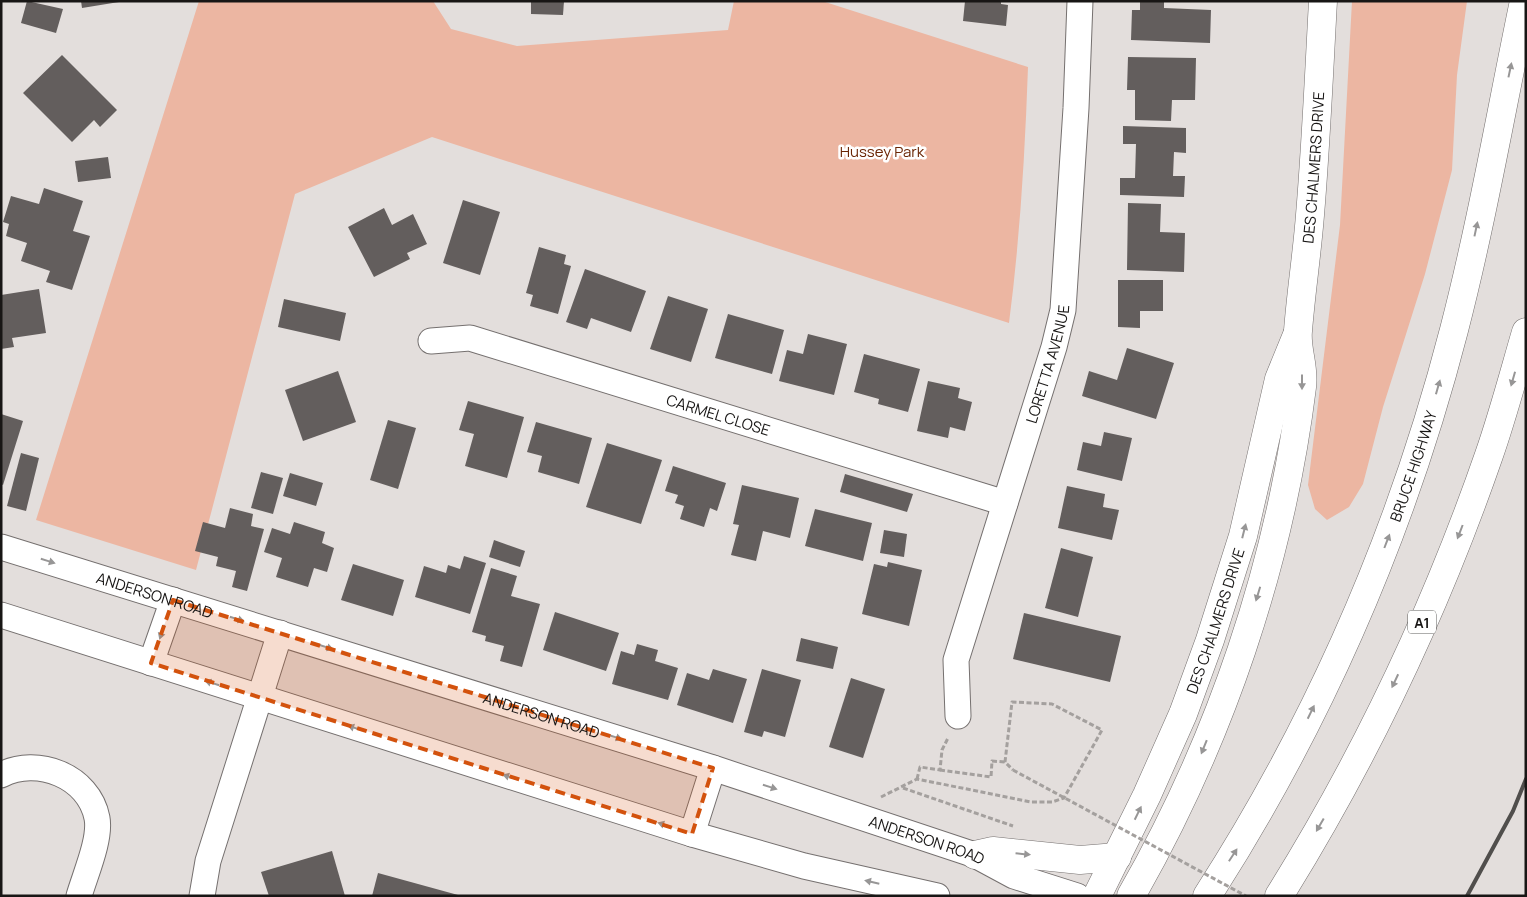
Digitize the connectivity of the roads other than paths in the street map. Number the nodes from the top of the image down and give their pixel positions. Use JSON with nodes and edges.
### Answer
{"nodes":[{"id":1,"x":1080,"y":1,"type":"edge"},
{"id":2,"x":1324,"y":1,"type":"edge"},
{"id":3,"x":1524,"y":1,"type":"edge"},
{"id":4,"x":1526,"y":332,"type":"edge"},
{"id":5,"x":1297,"y":334,"type":"junction"},
{"id":6,"x":431,"y":341,"type":"dead end"},
{"id":7,"x":1005,"y":503,"type":"junction"},
{"id":8,"x":1,"y":547,"type":"edge"},
{"id":9,"x":173,"y":600,"type":"junction"},
{"id":10,"x":1,"y":615,"type":"edge"},
{"id":11,"x":1,"y":630,"type":"edge"},
{"id":12,"x":280,"y":633,"type":"junction"},
{"id":13,"x":65,"y":635,"type":"junction"},
{"id":14,"x":150,"y":663,"type":"junction"},
{"id":15,"x":258,"y":698,"type":"junction"},
{"id":16,"x":958,"y":716,"type":"road end"},
{"id":17,"x":713,"y":768,"type":"junction"},
{"id":18,"x":1,"y":775,"type":"edge"},
{"id":19,"x":692,"y":834,"type":"junction"},
{"id":20,"x":975,"y":855,"type":"junction"},
{"id":21,"x":1117,"y":857,"type":"junction"},
{"id":22,"x":79,"y":896,"type":"edge"},
{"id":23,"x":202,"y":896,"type":"edge"},
{"id":24,"x":937,"y":896,"type":"edge"},
{"id":25,"x":1077,"y":896,"type":"edge"},
{"id":26,"x":1098,"y":896,"type":"edge"},
{"id":27,"x":1131,"y":896,"type":"edge"},
{"id":28,"x":1207,"y":896,"type":"edge"},
{"id":29,"x":1279,"y":896,"type":"edge"}],
"edges":[{"from":1,"to":7,"type":"street","name":"LORETTA AVENUE"},
{"from":2,"to":5,"type":"main road","name":"DES CHALMERS DRIVE"},
{"from":28,"to":3,"type":"main road","name":"BRUCE HIGHWAY","one_way":true},
{"from":4,"to":29,"type":"main road","number":"A1","one_way":true},
{"from":21,"to":5,"type":"main road","name":"DES CHALMERS DRIVE","one_way":true},
{"from":5,"to":27,"type":"main road","name":"DES CHALMERS DRIVE","one_way":true},
{"from":6,"to":7,"type":"street","name":"CARMEL CLOSE"},
{"from":7,"to":16,"type":"street","name":"LORETTA AVENUE"},
{"from":8,"to":9,"type":"street","name":"ANDERSON ROAD","one_way":true},
{"from":9,"to":12,"type":"street","name":"ANDERSON ROAD","one_way":true},
{"from":9,"to":14,"type":"street","one_way":true},
{"from":10,"to":13,"type":"street"},
{"from":11,"to":13,"type":"street"},
{"from":12,"to":15,"type":"street"},
{"from":12,"to":17,"type":"street","name":"ANDERSON ROAD","one_way":true},
{"from":13,"to":14,"type":"street"},
{"from":15,"to":14,"type":"street","one_way":true},
{"from":19,"to":15,"type":"street","one_way":true},
{"from":15,"to":23,"type":"street"},
{"from":17,"to":19,"type":"street"},
{"from":17,"to":20,"type":"street","name":"ANDERSON ROAD","one_way":true},
{"from":18,"to":22,"type":"street"},
{"from":24,"to":19,"type":"street","one_way":true},
{"from":20,"to":21,"type":"main road","one_way":true},
{"from":20,"to":25,"type":"street","name":"ANDERSON ROAD"},
{"from":21,"to":26,"type":"main road","name":"DES CHALMERS DRIVE"}]}
